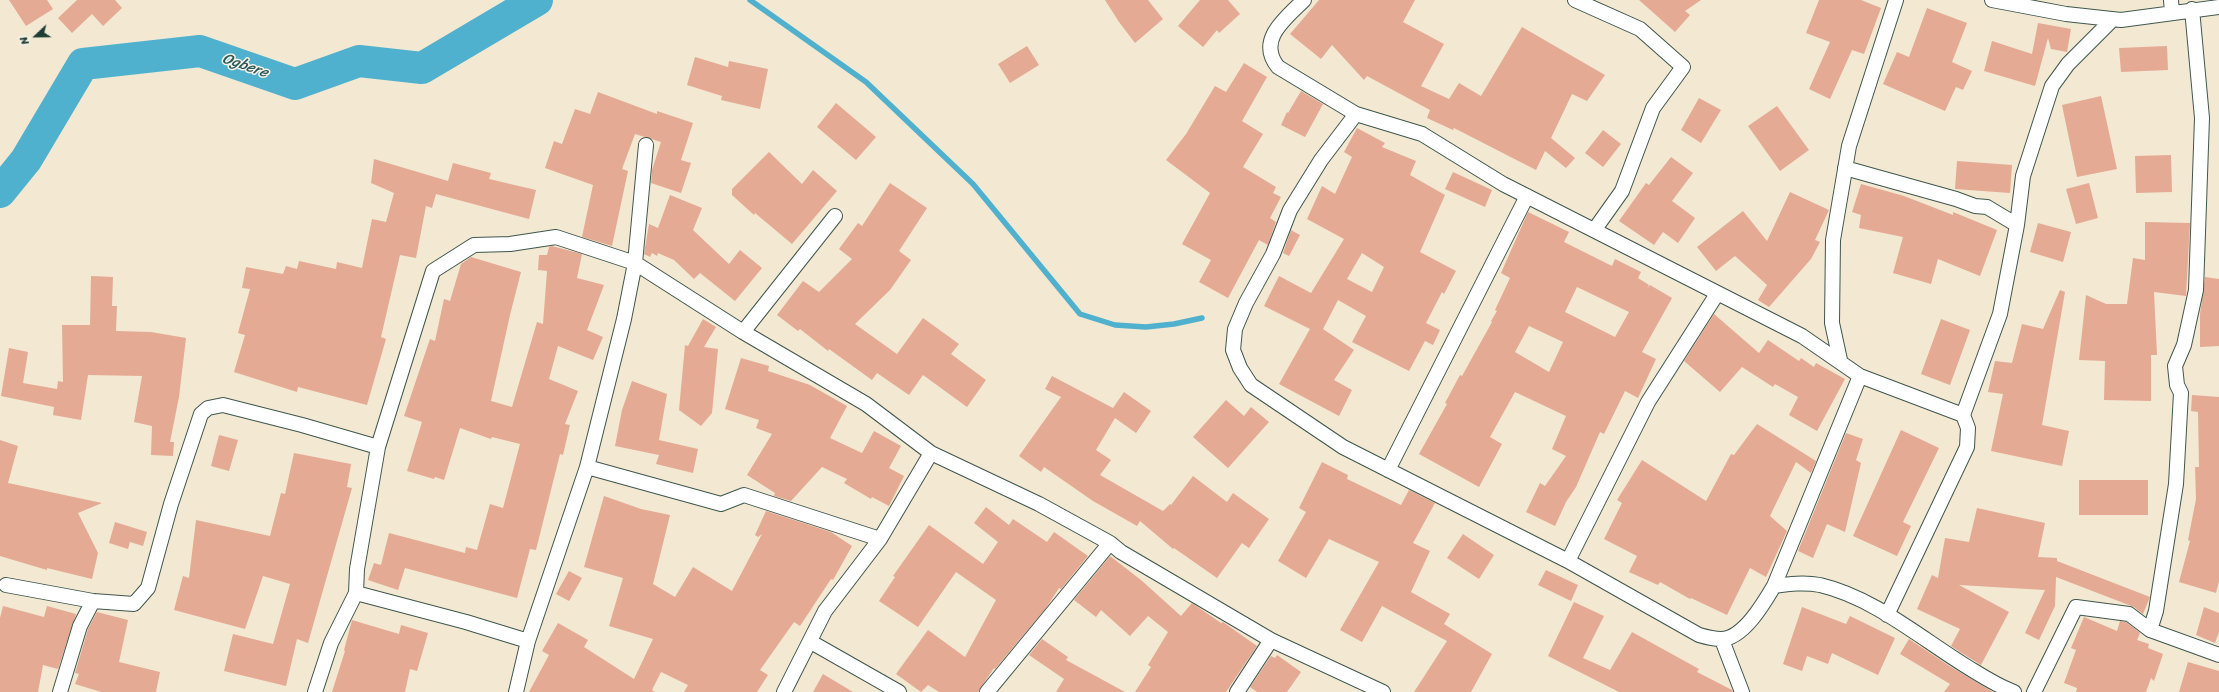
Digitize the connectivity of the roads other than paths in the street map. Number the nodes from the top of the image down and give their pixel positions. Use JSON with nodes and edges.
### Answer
{"nodes":[{"id":1,"x":1304,"y":0,"type":"edge"},
{"id":2,"x":1575,"y":0,"type":"edge"},
{"id":3,"x":1896,"y":0,"type":"edge"},
{"id":4,"x":1992,"y":0,"type":"edge"},
{"id":5,"x":2172,"y":6,"type":"edge"},
{"id":6,"x":2219,"y":7,"type":"edge"},
{"id":7,"x":2192,"y":9,"type":"junction"},
{"id":8,"x":2113,"y":19,"type":"junction"},
{"id":9,"x":1356,"y":114,"type":"junction"},
{"id":10,"x":646,"y":145,"type":"dead end"},
{"id":11,"x":1845,"y":168,"type":"junction"},
{"id":12,"x":1527,"y":196,"type":"junction"},
{"id":13,"x":835,"y":216,"type":"dead end"},
{"id":14,"x":2017,"y":225,"type":"junction"},
{"id":15,"x":1595,"y":229,"type":"junction"},
{"id":16,"x":635,"y":264,"type":"junction"},
{"id":17,"x":1717,"y":294,"type":"junction"},
{"id":18,"x":743,"y":332,"type":"junction"},
{"id":19,"x":1840,"y":360,"type":"junction"},
{"id":20,"x":1860,"y":376,"type":"junction"},
{"id":21,"x":1963,"y":415,"type":"junction"},
{"id":22,"x":378,"y":447,"type":"junction"},
{"id":23,"x":931,"y":453,"type":"junction"},
{"id":24,"x":587,"y":468,"type":"junction"},
{"id":25,"x":1388,"y":470,"type":"junction"},
{"id":26,"x":880,"y":539,"type":"junction"},
{"id":27,"x":1110,"y":543,"type":"junction"},
{"id":28,"x":1568,"y":561,"type":"junction"},
{"id":29,"x":6,"y":584,"type":"dead end"},
{"id":30,"x":1774,"y":586,"type":"junction"},
{"id":31,"x":356,"y":593,"type":"junction"},
{"id":32,"x":93,"y":601,"type":"junction"},
{"id":33,"x":1887,"y":615,"type":"junction"},
{"id":34,"x":2150,"y":630,"type":"junction"},
{"id":35,"x":528,"y":640,"type":"junction"},
{"id":36,"x":1271,"y":640,"type":"junction"},
{"id":37,"x":1722,"y":640,"type":"junction"},
{"id":38,"x":811,"y":642,"type":"junction"},
{"id":39,"x":2219,"y":655,"type":"edge"},
{"id":40,"x":60,"y":692,"type":"edge"},
{"id":41,"x":316,"y":692,"type":"edge"},
{"id":42,"x":516,"y":692,"type":"edge"},
{"id":43,"x":784,"y":692,"type":"edge"},
{"id":44,"x":899,"y":692,"type":"edge"},
{"id":45,"x":987,"y":692,"type":"edge"},
{"id":46,"x":1237,"y":692,"type":"edge"},
{"id":47,"x":1382,"y":692,"type":"edge"},
{"id":48,"x":1742,"y":692,"type":"edge"},
{"id":49,"x":2014,"y":692,"type":"edge"},
{"id":50,"x":2034,"y":692,"type":"edge"}],
"edges":[{"from":1,"to":9,"type":"street"},
{"from":2,"to":15,"type":"street"},
{"from":3,"to":11,"type":"street"},
{"from":4,"to":8,"type":"street"},
{"from":5,"to":7,"type":"street"},
{"from":5,"to":8,"type":"street"},
{"from":6,"to":7,"type":"street"},
{"from":7,"to":34,"type":"street"},
{"from":8,"to":14,"type":"street"},
{"from":9,"to":12,"type":"street"},
{"from":9,"to":25,"type":"street"},
{"from":10,"to":16,"type":"street"},
{"from":11,"to":14,"type":"street"},
{"from":11,"to":19,"type":"street"},
{"from":12,"to":15,"type":"street"},
{"from":12,"to":25,"type":"street"},
{"from":13,"to":18,"type":"street"},
{"from":14,"to":21,"type":"street"},
{"from":15,"to":17,"type":"street"},
{"from":16,"to":18,"type":"street"},
{"from":16,"to":22,"type":"street"},
{"from":16,"to":24,"type":"street"},
{"from":17,"to":19,"type":"street"},
{"from":17,"to":28,"type":"street"},
{"from":18,"to":23,"type":"street"},
{"from":19,"to":20,"type":"street"},
{"from":20,"to":21,"type":"street"},
{"from":20,"to":30,"type":"street"},
{"from":21,"to":33,"type":"street"},
{"from":22,"to":31,"type":"street"},
{"from":22,"to":32,"type":"street"},
{"from":23,"to":26,"type":"street"},
{"from":23,"to":27,"type":"street"},
{"from":24,"to":26,"type":"street"},
{"from":24,"to":35,"type":"street"},
{"from":25,"to":28,"type":"street"},
{"from":26,"to":38,"type":"street"},
{"from":27,"to":36,"type":"street"},
{"from":27,"to":45,"type":"street"},
{"from":28,"to":37,"type":"street"},
{"from":29,"to":32,"type":"street"},
{"from":30,"to":33,"type":"street"},
{"from":30,"to":37,"type":"street"},
{"from":31,"to":35,"type":"street"},
{"from":31,"to":41,"type":"street"},
{"from":32,"to":40,"type":"street"},
{"from":33,"to":49,"type":"street"},
{"from":34,"to":39,"type":"street"},
{"from":34,"to":50,"type":"street"},
{"from":35,"to":42,"type":"street"},
{"from":36,"to":46,"type":"street"},
{"from":36,"to":47,"type":"street"},
{"from":37,"to":48,"type":"street"},
{"from":38,"to":43,"type":"street"},
{"from":38,"to":44,"type":"street"}]}
